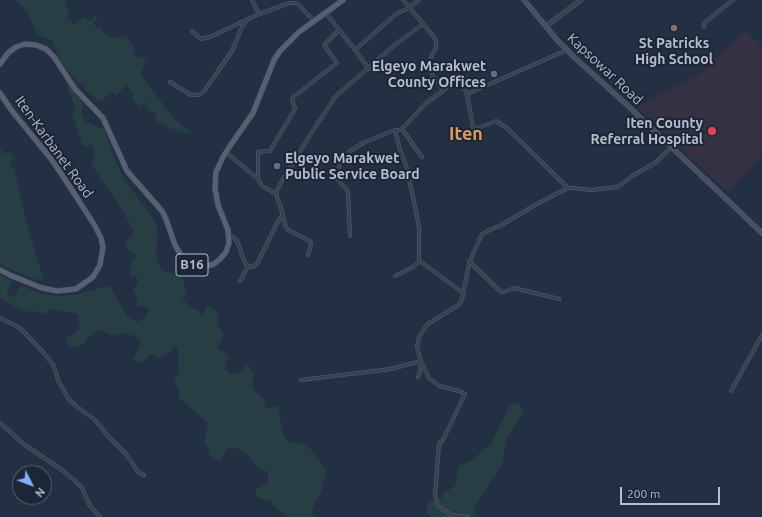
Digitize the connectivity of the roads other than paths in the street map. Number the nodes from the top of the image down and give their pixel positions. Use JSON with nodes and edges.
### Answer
{"nodes":[{"id":1,"x":252,"y":0,"type":"edge"},
{"id":2,"x":343,"y":0,"type":"edge"},
{"id":3,"x":403,"y":0,"type":"edge"},
{"id":4,"x":419,"y":0,"type":"edge"},
{"id":5,"x":524,"y":0,"type":"edge"},
{"id":6,"x":581,"y":0,"type":"edge"},
{"id":7,"x":733,"y":0,"type":"edge"},
{"id":8,"x":297,"y":2,"type":"edge"},
{"id":9,"x":337,"y":2,"type":"edge"},
{"id":10,"x":409,"y":8,"type":"junction"},
{"id":11,"x":325,"y":12,"type":"junction"},
{"id":12,"x":259,"y":14,"type":"junction"},
{"id":13,"x":247,"y":20,"type":"junction"},
{"id":14,"x":314,"y":21,"type":"junction"},
{"id":15,"x":423,"y":24,"type":"junction"},
{"id":16,"x":546,"y":26,"type":"junction"},
{"id":17,"x":704,"y":26,"type":"dead end"},
{"id":18,"x":339,"y":30,"type":"junction"},
{"id":19,"x":192,"y":31,"type":"dead end"},
{"id":20,"x":355,"y":50,"type":"junction"},
{"id":21,"x":567,"y":50,"type":"junction"},
{"id":22,"x":0,"y":64,"type":"edge"},
{"id":23,"x":369,"y":69,"type":"junction"},
{"id":24,"x":170,"y":82,"type":"dead end"},
{"id":25,"x":442,"y":92,"type":"junction"},
{"id":26,"x":0,"y":93,"type":"edge"},
{"id":27,"x":467,"y":94,"type":"junction"},
{"id":28,"x":395,"y":130,"type":"junction"},
{"id":29,"x":402,"y":130,"type":"junction"},
{"id":30,"x":671,"y":146,"type":"junction"},
{"id":31,"x":226,"y":152,"type":"junction"},
{"id":32,"x":422,"y":157,"type":"dead end"},
{"id":33,"x":258,"y":179,"type":"junction"},
{"id":34,"x":568,"y":188,"type":"junction"},
{"id":35,"x":276,"y":194,"type":"junction"},
{"id":36,"x":282,"y":216,"type":"junction"},
{"id":37,"x":762,"y":233,"type":"edge"},
{"id":38,"x":229,"y":236,"type":"junction"},
{"id":39,"x":350,"y":236,"type":"dead end"},
{"id":40,"x":308,"y":255,"type":"dead end"},
{"id":41,"x":420,"y":261,"type":"junction"},
{"id":42,"x":469,"y":261,"type":"junction"},
{"id":43,"x":248,"y":266,"type":"junction"},
{"id":44,"x":0,"y":270,"type":"edge"},
{"id":45,"x":395,"y":276,"type":"dead end"},
{"id":46,"x":240,"y":281,"type":"dead end"},
{"id":47,"x":463,"y":293,"type":"junction"},
{"id":48,"x":559,"y":298,"type":"dead end"},
{"id":49,"x":0,"y":318,"type":"edge"},
{"id":50,"x":762,"y":335,"type":"edge"},
{"id":51,"x":420,"y":361,"type":"junction"},
{"id":52,"x":418,"y":377,"type":"dead end"},
{"id":53,"x":301,"y":380,"type":"dead end"},
{"id":54,"x":731,"y":391,"type":"dead end"},
{"id":55,"x":0,"y":423,"type":"edge"},
{"id":56,"x":144,"y":475,"type":"dead end"},
{"id":57,"x":100,"y":517,"type":"edge"},
{"id":58,"x":468,"y":517,"type":"edge"}],
"edges":[{"from":1,"to":12,"type":"street"},
{"from":2,"to":9,"type":"main road"},
{"from":3,"to":10,"type":"street"},
{"from":4,"to":10,"type":"street"},
{"from":5,"to":16,"type":"main road","name":"Kapsowar Road"},
{"from":6,"to":16,"type":"street"},
{"from":7,"to":17,"type":"street"},
{"from":8,"to":12,"type":"street"},
{"from":8,"to":14,"type":"street"},
{"from":9,"to":11,"type":"main road"},
{"from":10,"to":15,"type":"street"},
{"from":10,"to":20,"type":"street"},
{"from":11,"to":14,"type":"main road"},
{"from":11,"to":18,"type":"street"},
{"from":12,"to":13,"type":"street"},
{"from":13,"to":19,"type":"street"},
{"from":13,"to":24,"type":"street"},
{"from":14,"to":31,"type":"main road"},
{"from":15,"to":23,"type":"street"},
{"from":15,"to":25,"type":"street"},
{"from":16,"to":21,"type":"main road","name":"Kapsowar Road"},
{"from":18,"to":20,"type":"street"},
{"from":18,"to":33,"type":"street"},
{"from":20,"to":23,"type":"street"},
{"from":21,"to":27,"type":"street"},
{"from":21,"to":30,"type":"main road","name":"Kapsowar Road"},
{"from":22,"to":38,"type":"main road","number":"B16"},
{"from":23,"to":35,"type":"street"},
{"from":25,"to":27,"type":"street"},
{"from":25,"to":29,"type":"street"},
{"from":26,"to":44,"type":"main road","name":"Iten-Karbanet Road"},
{"from":27,"to":34,"type":"street"},
{"from":28,"to":29,"type":"street"},
{"from":28,"to":39,"type":"street"},
{"from":28,"to":41,"type":"street"},
{"from":29,"to":32,"type":"street"},
{"from":30,"to":34,"type":"street"},
{"from":30,"to":37,"type":"main road","name":"Kapsowar Road"},
{"from":31,"to":33,"type":"street"},
{"from":31,"to":38,"type":"main road"},
{"from":33,"to":35,"type":"street"},
{"from":34,"to":42,"type":"street"},
{"from":35,"to":36,"type":"street"},
{"from":36,"to":40,"type":"street"},
{"from":36,"to":43,"type":"street"},
{"from":38,"to":43,"type":"street"},
{"from":41,"to":45,"type":"street"},
{"from":41,"to":47,"type":"street"},
{"from":42,"to":47,"type":"street"},
{"from":42,"to":48,"type":"street"},
{"from":43,"to":46,"type":"street"},
{"from":47,"to":51,"type":"street"},
{"from":49,"to":56,"type":"street"},
{"from":50,"to":54,"type":"street"},
{"from":51,"to":52,"type":"street"},
{"from":51,"to":53,"type":"street"},
{"from":51,"to":58,"type":"street"},
{"from":55,"to":57,"type":"street"}]}
